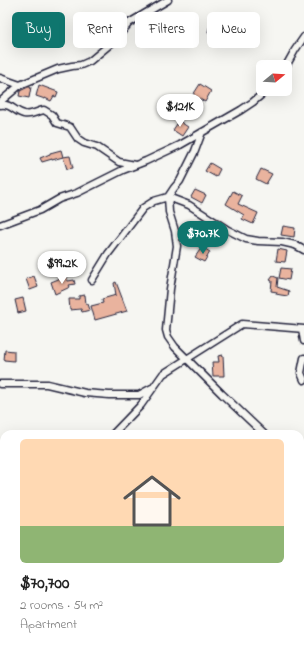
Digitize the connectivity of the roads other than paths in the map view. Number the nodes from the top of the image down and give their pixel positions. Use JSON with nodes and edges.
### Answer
{"nodes":[{"id":1,"x":168,"y":0,"type":"edge"},
{"id":2,"x":304,"y":37,"type":"edge"},
{"id":3,"x":289,"y":60,"type":"edge"},
{"id":4,"x":0,"y":78,"type":"edge"},
{"id":5,"x":20,"y":85,"type":"junction"},
{"id":6,"x":260,"y":96,"type":"edge"},
{"id":7,"x":0,"y":103,"type":"edge"},
{"id":8,"x":202,"y":132,"type":"junction"},
{"id":9,"x":135,"y":166,"type":"junction"},
{"id":10,"x":168,"y":197,"type":"junction"},
{"id":11,"x":0,"y":225,"type":"edge"},
{"id":12,"x":304,"y":250,"type":"edge"},
{"id":13,"x":92,"y":280,"type":"dead end"},
{"id":14,"x":303,"y":329,"type":"edge"},
{"id":15,"x":304,"y":341,"type":"edge"},
{"id":16,"x":186,"y":358,"type":"junction"},
{"id":17,"x":304,"y":358,"type":"edge"},
{"id":18,"x":304,"y":380,"type":"edge"},
{"id":19,"x":0,"y":384,"type":"edge"},
{"id":20,"x":154,"y":387,"type":"junction"},
{"id":21,"x":117,"y":430,"type":"edge"},
{"id":22,"x":260,"y":430,"type":"edge"}],
"edges":[{"from":1,"to":5,"type":"street"},
{"from":2,"to":3,"type":"street"},
{"from":4,"to":5,"type":"street"},
{"from":5,"to":7,"type":"street"},
{"from":6,"to":8,"type":"street"},
{"from":7,"to":9,"type":"street"},
{"from":8,"to":9,"type":"street"},
{"from":8,"to":10,"type":"street"},
{"from":9,"to":11,"type":"street"},
{"from":10,"to":12,"type":"street"},
{"from":10,"to":13,"type":"street"},
{"from":10,"to":16,"type":"street"},
{"from":14,"to":15,"type":"street"},
{"from":14,"to":16,"type":"street"},
{"from":16,"to":20,"type":"street"},
{"from":16,"to":22,"type":"street"},
{"from":17,"to":18,"type":"street"},
{"from":19,"to":20,"type":"street"},
{"from":20,"to":21,"type":"street"}]}
